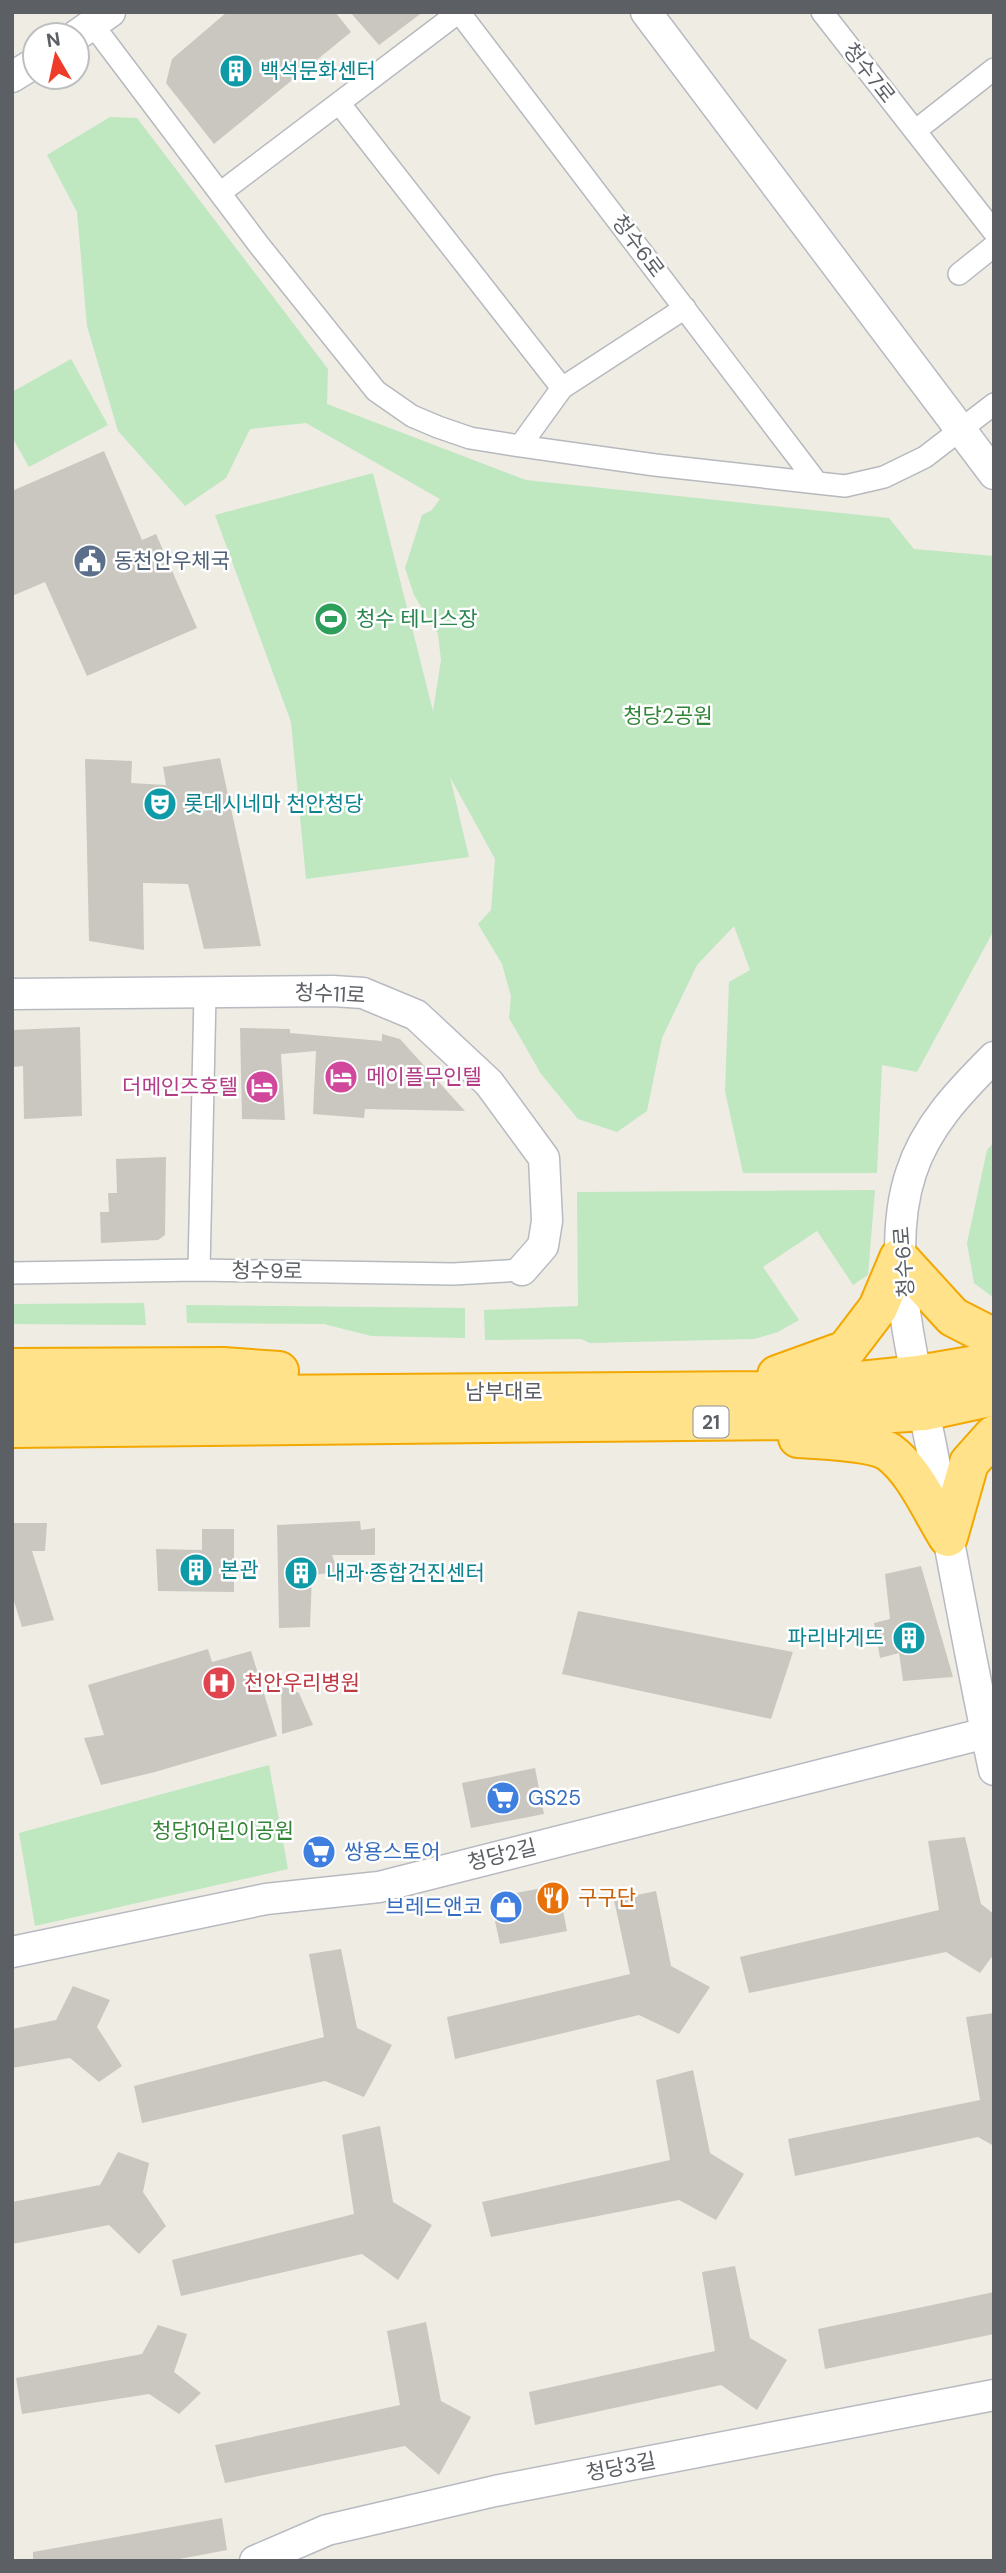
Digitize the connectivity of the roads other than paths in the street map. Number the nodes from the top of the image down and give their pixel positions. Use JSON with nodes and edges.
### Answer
{"nodes":[{"id":1,"x":459,"y":12,"type":"edge"},
{"id":2,"x":646,"y":12,"type":"edge"},
{"id":3,"x":824,"y":13,"type":"edge"},
{"id":4,"x":93,"y":24,"type":"edge"},
{"id":5,"x":994,"y":69,"type":"edge"},
{"id":6,"x":339,"y":103,"type":"junction"},
{"id":7,"x":915,"y":131,"type":"junction"},
{"id":8,"x":220,"y":193,"type":"junction"},
{"id":9,"x":994,"y":232,"type":"edge"},
{"id":10,"x":994,"y":246,"type":"edge"},
{"id":11,"x":960,"y":274,"type":"dead end"},
{"id":12,"x":685,"y":308,"type":"junction"},
{"id":13,"x":562,"y":388,"type":"junction"},
{"id":14,"x":994,"y":404,"type":"edge"},
{"id":15,"x":963,"y":429,"type":"junction"},
{"id":16,"x":520,"y":446,"type":"junction"},
{"id":17,"x":994,"y":474,"type":"edge"},
{"id":18,"x":815,"y":480,"type":"junction"},
{"id":19,"x":12,"y":994,"type":"edge"},
{"id":20,"x":205,"y":994,"type":"junction"},
{"id":21,"x":994,"y":1057,"type":"edge"},
{"id":22,"x":899,"y":1258,"type":"junction"},
{"id":23,"x":199,"y":1270,"type":"junction"},
{"id":24,"x":523,"y":1270,"type":"joint"},
{"id":25,"x":12,"y":1273,"type":"edge"},
{"id":26,"x":994,"y":1338,"type":"edge"},
{"id":27,"x":994,"y":1362,"type":"edge"},
{"id":28,"x":12,"y":1368,"type":"edge"},
{"id":29,"x":921,"y":1393,"type":"junction"},
{"id":30,"x":994,"y":1396,"type":"edge"},
{"id":31,"x":12,"y":1397,"type":"edge"},
{"id":32,"x":686,"y":1407,"type":"junction"},
{"id":33,"x":426,"y":1408,"type":"junction"},
{"id":34,"x":12,"y":1428,"type":"edge"},
{"id":35,"x":994,"y":1435,"type":"edge"},
{"id":36,"x":12,"y":1448,"type":"edge"},
{"id":37,"x":948,"y":1537,"type":"junction"},
{"id":38,"x":990,"y":1731,"type":"edge"},
{"id":39,"x":994,"y":1770,"type":"edge"},
{"id":40,"x":12,"y":1952,"type":"edge"},
{"id":41,"x":994,"y":2395,"type":"edge"},
{"id":42,"x":255,"y":2561,"type":"edge"}],
"edges":[{"from":1,"to":6,"type":"street","name":"청수6로"},
{"from":1,"to":12,"type":"street","name":"청수6로"},
{"from":2,"to":15,"type":"street"},
{"from":3,"to":7,"type":"street","name":"청수7로"},
{"from":4,"to":8,"type":"street"},
{"from":5,"to":7,"type":"street"},
{"from":6,"to":8,"type":"street","name":"청수6로"},
{"from":6,"to":13,"type":"street"},
{"from":7,"to":9,"type":"street","name":"청수7로"},
{"from":8,"to":16,"type":"street"},
{"from":10,"to":11,"type":"street"},
{"from":12,"to":13,"type":"street"},
{"from":12,"to":18,"type":"street","name":"청수6로"},
{"from":13,"to":16,"type":"street"},
{"from":14,"to":15,"type":"street"},
{"from":15,"to":17,"type":"street"},
{"from":15,"to":18,"type":"street"},
{"from":16,"to":18,"type":"street"},
{"from":19,"to":20,"type":"street","name":"청수11로"},
{"from":20,"to":23,"type":"street"},
{"from":20,"to":24,"type":"street","name":"청수11로"},
{"from":21,"to":22,"type":"street","name":"청수6로"},
{"from":22,"to":26,"type":"highway"},
{"from":22,"to":29,"type":"street","name":"청수6로"},
{"from":22,"to":32,"type":"highway"},
{"from":23,"to":24,"type":"street","name":"청수9로"},
{"from":23,"to":25,"type":"street","name":"청수9로"},
{"from":27,"to":29,"type":"highway","name":"남부대로","number":"21"},
{"from":28,"to":33,"type":"highway"},
{"from":29,"to":30,"type":"highway","name":"남부대로","number":"21"},
{"from":29,"to":32,"type":"highway","name":"남부대로","number":"21"},
{"from":29,"to":37,"type":"street"},
{"from":31,"to":33,"type":"highway","name":"남부대로","number":"21"},
{"from":32,"to":33,"type":"highway","name":"남부대로","number":"21"},
{"from":32,"to":37,"type":"highway"},
{"from":33,"to":34,"type":"highway","name":"남부대로","number":"21"},
{"from":33,"to":36,"type":"highway"},
{"from":35,"to":37,"type":"highway"},
{"from":37,"to":38,"type":"street"},
{"from":38,"to":39,"type":"street"},
{"from":38,"to":40,"type":"street","name":"청당2길"},
{"from":41,"to":42,"type":"street","name":"청당3길"}]}
